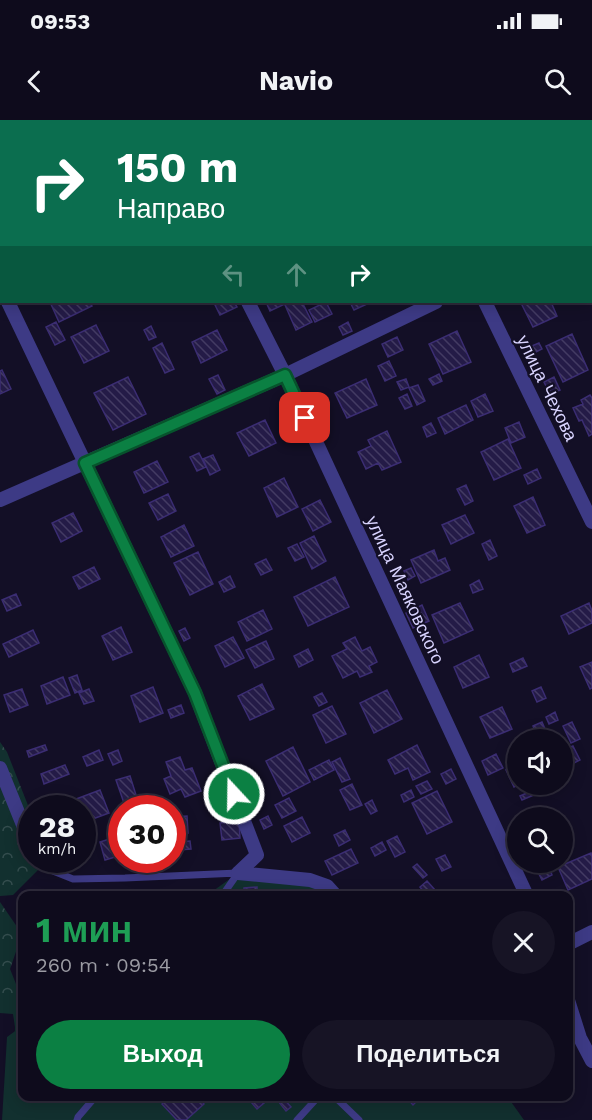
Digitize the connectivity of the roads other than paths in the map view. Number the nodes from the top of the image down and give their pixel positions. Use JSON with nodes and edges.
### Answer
{"nodes":[{"id":1,"x":8,"y":303,"type":"edge"},
{"id":2,"x":249,"y":303,"type":"edge"},
{"id":3,"x":434,"y":303,"type":"edge"},
{"id":4,"x":485,"y":303,"type":"edge"},
{"id":5,"x":285,"y":375,"type":"junction"},
{"id":6,"x":85,"y":463,"type":"junction"},
{"id":7,"x":0,"y":500,"type":"edge"},
{"id":8,"x":592,"y":522,"type":"edge"},
{"id":9,"x":0,"y":768,"type":"edge"},
{"id":10,"x":18,"y":812,"type":"edge"},
{"id":11,"x":58,"y":873,"type":"edge"},
{"id":12,"x":238,"y":873,"type":"junction"},
{"id":13,"x":225,"y":891,"type":"edge"},
{"id":14,"x":332,"y":891,"type":"edge"},
{"id":15,"x":525,"y":891,"type":"edge"},
{"id":16,"x":592,"y":932,"type":"edge"},
{"id":17,"x":573,"y":942,"type":"edge"},
{"id":18,"x":573,"y":1016,"type":"edge"},
{"id":19,"x":592,"y":1061,"type":"edge"},
{"id":20,"x":92,"y":1101,"type":"edge"},
{"id":21,"x":314,"y":1101,"type":"edge"},
{"id":22,"x":339,"y":1101,"type":"edge"},
{"id":23,"x":77,"y":1120,"type":"edge"},
{"id":24,"x":297,"y":1120,"type":"edge"},
{"id":25,"x":358,"y":1120,"type":"edge"}],
"edges":[{"from":1,"to":6,"type":"street"},
{"from":2,"to":5,"type":"street","name":"улица Маяковского"},
{"from":3,"to":5,"type":"street"},
{"from":4,"to":8,"type":"street","name":"улица Чехова"},
{"from":5,"to":6,"type":"street"},
{"from":5,"to":15,"type":"street","name":"улица Маяковского"},
{"from":6,"to":7,"type":"street"},
{"from":6,"to":12,"type":"street"},
{"from":9,"to":10,"type":"street"},
{"from":11,"to":12,"type":"lane"},
{"from":12,"to":13,"type":"lane"},
{"from":12,"to":14,"type":"street"},
{"from":16,"to":17,"type":"street"},
{"from":18,"to":19,"type":"street"},
{"from":20,"to":23,"type":"lane"},
{"from":21,"to":24,"type":"lane"},
{"from":22,"to":25,"type":"lane"}]}
